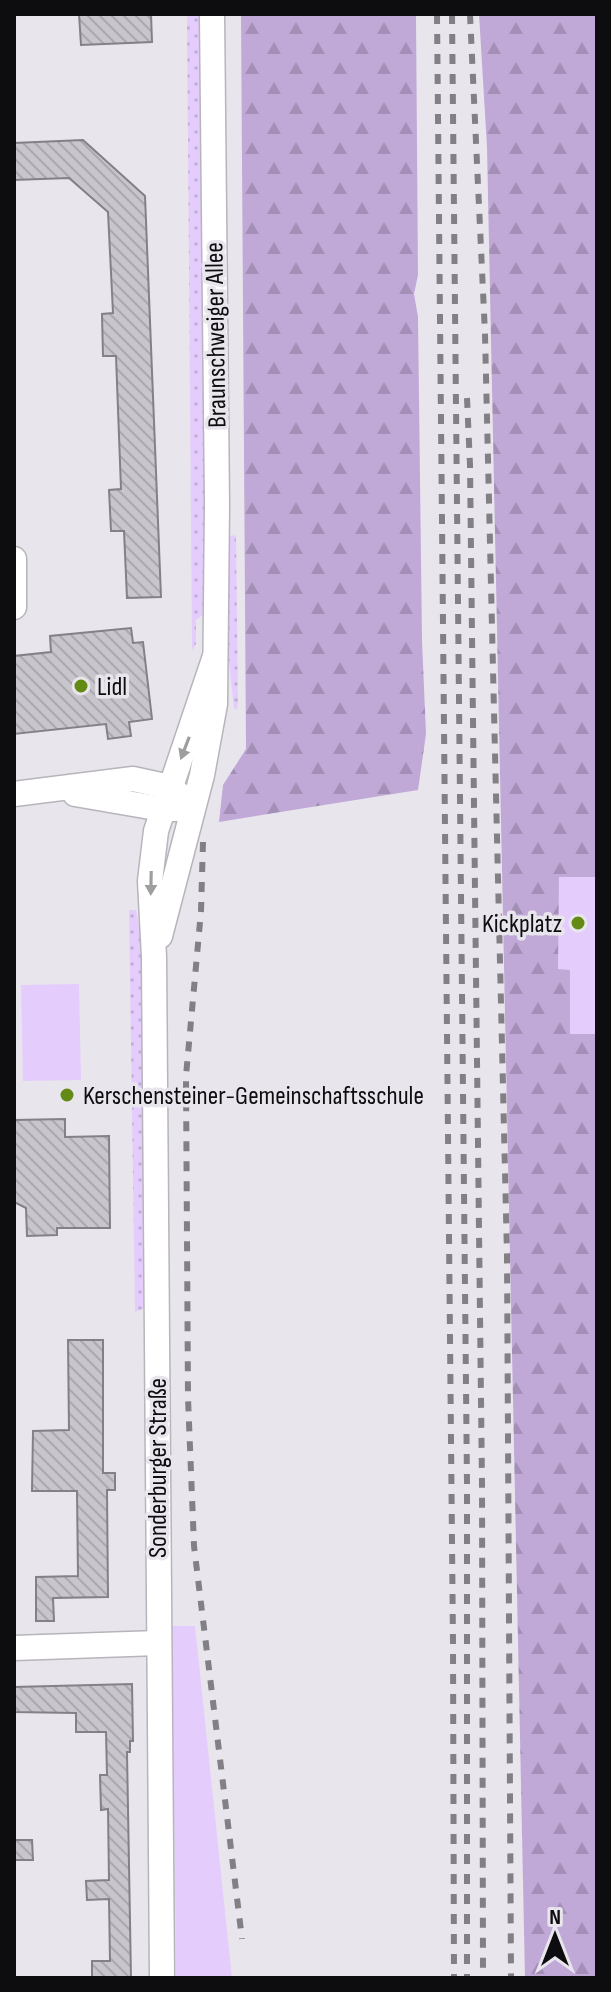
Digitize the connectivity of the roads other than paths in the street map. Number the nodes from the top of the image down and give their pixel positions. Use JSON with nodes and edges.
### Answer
{"nodes":[{"id":1,"x":212,"y":14,"type":"edge"},
{"id":2,"x":14,"y":559,"type":"edge"},
{"id":3,"x":14,"y":607,"type":"edge"},
{"id":4,"x":215,"y":656,"type":"junction"},
{"id":5,"x":14,"y":794,"type":"edge"},
{"id":6,"x":166,"y":798,"type":"junction"},
{"id":7,"x":194,"y":809,"type":"junction"},
{"id":8,"x":154,"y":957,"type":"junction"},
{"id":9,"x":158,"y":1643,"type":"junction"},
{"id":10,"x":14,"y":1648,"type":"edge"},
{"id":11,"x":162,"y":1978,"type":"edge"}],
"edges":[{"from":1,"to":4,"type":"street","name":"Braunschweiger Allee"},
{"from":2,"to":3,"type":"street"},
{"from":4,"to":6,"type":"street","name":"Braunschweiger Allee","one_way":true},
{"from":4,"to":7,"type":"street","name":"Braunschweiger Allee"},
{"from":5,"to":6,"type":"street"},
{"from":6,"to":7,"type":"street"},
{"from":6,"to":8,"type":"street","name":"Sonderburger Straße","one_way":true},
{"from":7,"to":8,"type":"street","name":"Sonderburger Straße"},
{"from":8,"to":9,"type":"street","name":"Sonderburger Straße"},
{"from":9,"to":10,"type":"street"},
{"from":9,"to":11,"type":"street","name":"Sonderburger Straße"}]}
